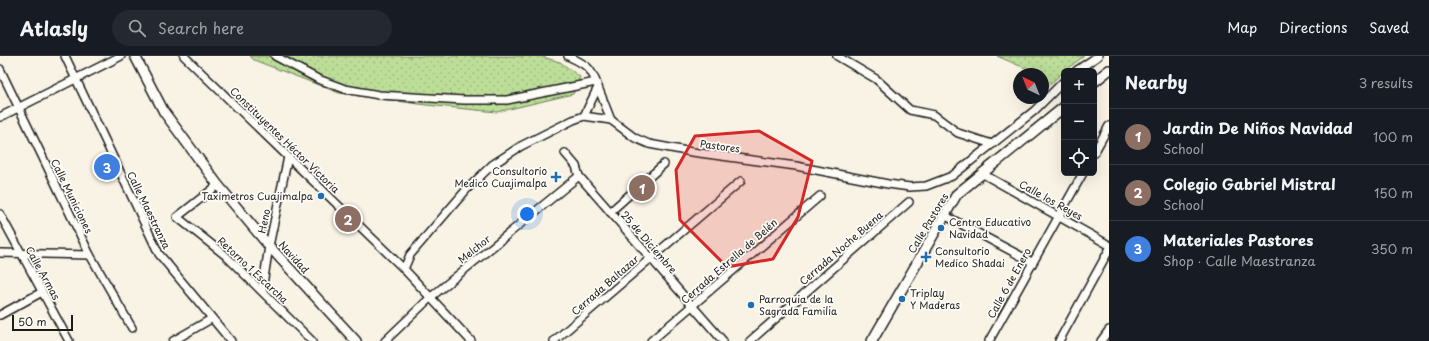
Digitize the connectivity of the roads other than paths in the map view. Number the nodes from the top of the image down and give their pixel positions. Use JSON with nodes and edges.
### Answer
{"nodes":[{"id":1,"x":65,"y":56,"type":"edge"},
{"id":2,"x":121,"y":56,"type":"edge"},
{"id":3,"x":135,"y":56,"type":"edge"},
{"id":4,"x":185,"y":56,"type":"edge"},
{"id":5,"x":275,"y":56,"type":"edge"},
{"id":6,"x":568,"y":56,"type":"edge"},
{"id":7,"x":837,"y":56,"type":"edge"},
{"id":8,"x":1098,"y":56,"type":"edge"},
{"id":9,"x":1080,"y":68,"type":"edge"},
{"id":10,"x":0,"y":69,"type":"edge"},
{"id":11,"x":1109,"y":70,"type":"edge"},
{"id":12,"x":76,"y":79,"type":"junction"},
{"id":13,"x":1097,"y":80,"type":"edge"},
{"id":14,"x":1061,"y":84,"type":"edge"},
{"id":15,"x":597,"y":85,"type":"junction"},
{"id":16,"x":19,"y":108,"type":"junction"},
{"id":17,"x":1061,"y":109,"type":"edge"},
{"id":18,"x":584,"y":116,"type":"junction"},
{"id":19,"x":0,"y":117,"type":"edge"},
{"id":20,"x":611,"y":120,"type":"junction"},
{"id":21,"x":1109,"y":126,"type":"edge"},
{"id":22,"x":992,"y":144,"type":"junction"},
{"id":23,"x":1097,"y":148,"type":"edge"},
{"id":24,"x":566,"y":153,"type":"dead end"},
{"id":25,"x":288,"y":157,"type":"junction"},
{"id":26,"x":664,"y":164,"type":"dead end"},
{"id":27,"x":983,"y":174,"type":"junction"},
{"id":28,"x":579,"y":176,"type":"junction"},
{"id":29,"x":1081,"y":176,"type":"edge"},
{"id":30,"x":741,"y":181,"type":"dead end"},
{"id":31,"x":218,"y":185,"type":"junction"},
{"id":32,"x":820,"y":196,"type":"dead end"},
{"id":33,"x":909,"y":202,"type":"dead end"},
{"id":34,"x":610,"y":212,"type":"junction"},
{"id":35,"x":0,"y":214,"type":"edge"},
{"id":36,"x":944,"y":215,"type":"junction"},
{"id":37,"x":1059,"y":215,"type":"junction"},
{"id":38,"x":1109,"y":245,"type":"edge"},
{"id":39,"x":269,"y":246,"type":"junction"},
{"id":40,"x":1109,"y":250,"type":"edge"},
{"id":41,"x":0,"y":253,"type":"edge"},
{"id":42,"x":20,"y":253,"type":"junction"},
{"id":43,"x":90,"y":254,"type":"junction"},
{"id":44,"x":651,"y":259,"type":"junction"},
{"id":45,"x":1032,"y":262,"type":"junction"},
{"id":46,"x":404,"y":269,"type":"junction"},
{"id":47,"x":262,"y":290,"type":"junction"},
{"id":48,"x":42,"y":292,"type":"junction"},
{"id":49,"x":431,"y":297,"type":"junction"},
{"id":50,"x":692,"y":306,"type":"junction"},
{"id":51,"x":0,"y":315,"type":"edge"},
{"id":52,"x":211,"y":319,"type":"junction"},
{"id":53,"x":132,"y":328,"type":"dead end"},
{"id":54,"x":1109,"y":330,"type":"edge"},
{"id":55,"x":69,"y":341,"type":"edge"},
{"id":56,"x":172,"y":341,"type":"edge"},
{"id":57,"x":231,"y":341,"type":"edge"},
{"id":58,"x":312,"y":341,"type":"edge"},
{"id":59,"x":356,"y":341,"type":"edge"},
{"id":60,"x":385,"y":341,"type":"edge"},
{"id":61,"x":471,"y":341,"type":"edge"},
{"id":62,"x":554,"y":341,"type":"edge"},
{"id":63,"x":651,"y":341,"type":"edge"},
{"id":64,"x":723,"y":341,"type":"edge"},
{"id":65,"x":750,"y":341,"type":"edge"},
{"id":66,"x":872,"y":341,"type":"edge"},
{"id":67,"x":989,"y":341,"type":"edge"},
{"id":68,"x":1058,"y":341,"type":"edge"},
{"id":69,"x":1101,"y":341,"type":"edge"}],
"edges":[{"from":1,"to":12,"type":"street","name":"Calle Maestranza"},
{"from":2,"to":12,"type":"street"},
{"from":3,"to":31,"type":"street","name":"Navidad"},
{"from":4,"to":25,"type":"street","name":"Constituyentes Héctor Victoria"},
{"from":5,"to":15,"type":"street"},
{"from":6,"to":15,"type":"street"},
{"from":7,"to":22,"type":"street"},
{"from":8,"to":9,"type":"street"},
{"from":10,"to":16,"type":"street","name":"Calle Municiones"},
{"from":11,"to":13,"type":"street"},
{"from":12,"to":16,"type":"street"},
{"from":12,"to":52,"type":"street","name":"Calle Maestranza"},
{"from":14,"to":22,"type":"street","name":"Pastores"},
{"from":15,"to":18,"type":"street"},
{"from":15,"to":20,"type":"street"},
{"from":16,"to":19,"type":"street"},
{"from":16,"to":43,"type":"street","name":"Calle Municiones"},
{"from":17,"to":27,"type":"street","name":"Calle Pastores"},
{"from":18,"to":20,"type":"street","name":"Pastores"},
{"from":18,"to":46,"type":"street"},
{"from":20,"to":22,"type":"street","name":"Pastores"},
{"from":21,"to":23,"type":"street"},
{"from":24,"to":28,"type":"street","name":"25 de Diciembre"},
{"from":25,"to":39,"type":"street","name":"Heno"},
{"from":25,"to":46,"type":"street","name":"Constituyentes Héctor Victoria"},
{"from":26,"to":34,"type":"street"},
{"from":27,"to":36,"type":"street","name":"Calle Pastores"},
{"from":27,"to":37,"type":"street","name":"Calle los Reyes"},
{"from":28,"to":34,"type":"street","name":"25 de Diciembre"},
{"from":28,"to":49,"type":"street","name":"Melchor"},
{"from":29,"to":37,"type":"street","name":"Calle 6 de Enero"},
{"from":30,"to":44,"type":"street","name":"Cerrada Baltazar"},
{"from":31,"to":39,"type":"street","name":"Navidad"},
{"from":31,"to":47,"type":"street","name":"Retorno 1 Escarcha"},
{"from":32,"to":50,"type":"street","name":"Cerrada Estrella de Belén"},
{"from":33,"to":65,"type":"street","name":"Cerrada Noche Buena"},
{"from":34,"to":44,"type":"street","name":"25 de Diciembre"},
{"from":35,"to":42,"type":"street","name":"Calle Armas"},
{"from":36,"to":45,"type":"street"},
{"from":36,"to":66,"type":"street","name":"Calle Pastores"},
{"from":37,"to":38,"type":"street","name":"Calle los Reyes"},
{"from":37,"to":45,"type":"street","name":"Calle 6 de Enero"},
{"from":39,"to":47,"type":"street","name":"Heno"},
{"from":39,"to":59,"type":"street","name":"Navidad"},
{"from":40,"to":68,"type":"street"},
{"from":41,"to":42,"type":"street"},
{"from":42,"to":43,"type":"street"},
{"from":42,"to":48,"type":"street","name":"Calle Armas"},
{"from":43,"to":53,"type":"street","name":"Calle Municiones"},
{"from":44,"to":50,"type":"street","name":"25 de Diciembre"},
{"from":44,"to":62,"type":"street","name":"Cerrada Baltazar"},
{"from":45,"to":67,"type":"street","name":"Calle 6 de Enero"},
{"from":46,"to":49,"type":"street","name":"Constituyentes Héctor Victoria"},
{"from":47,"to":58,"type":"street","name":"Retorno 1 Escarcha"},
{"from":48,"to":51,"type":"street"},
{"from":48,"to":55,"type":"street","name":"Calle Armas"},
{"from":49,"to":60,"type":"street","name":"Melchor"},
{"from":49,"to":61,"type":"street","name":"Constituyentes Héctor Victoria"},
{"from":50,"to":63,"type":"street","name":"Cerrada Estrella de Belén"},
{"from":50,"to":64,"type":"street","name":"25 de Diciembre"},
{"from":52,"to":56,"type":"street"},
{"from":52,"to":57,"type":"street","name":"Calle Maestranza"},
{"from":54,"to":69,"type":"street"}]}
